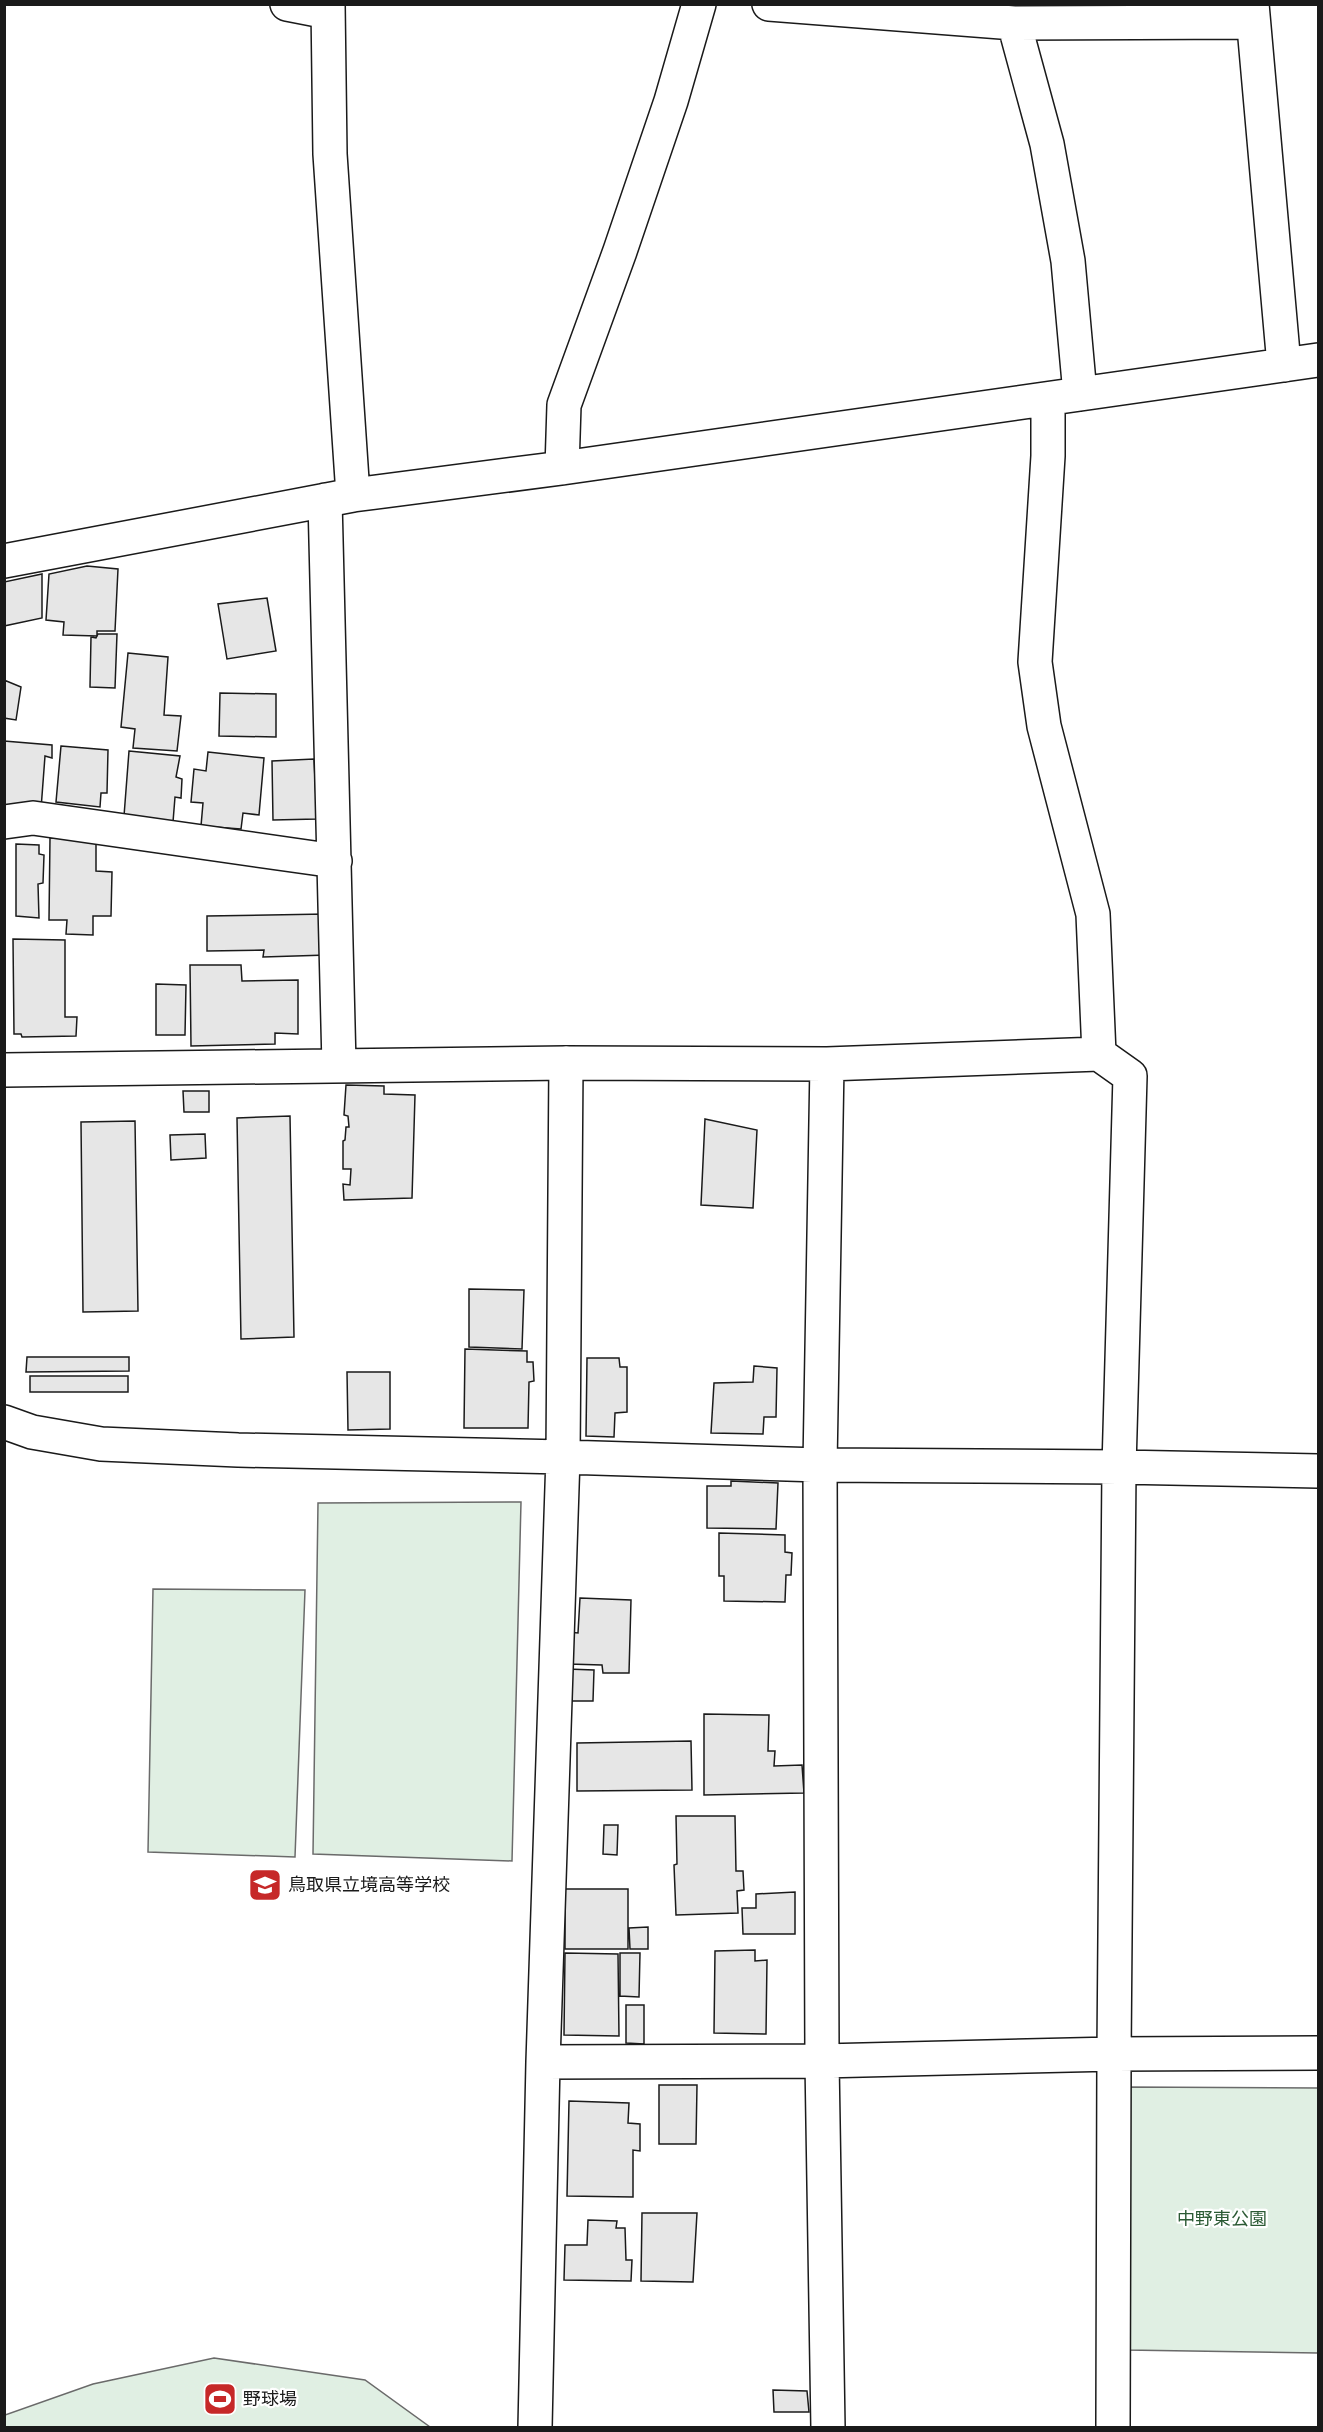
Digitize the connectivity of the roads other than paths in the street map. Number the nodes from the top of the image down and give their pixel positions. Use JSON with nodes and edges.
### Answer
{"nodes":[{"id":1,"x":288,"y":4,"type":"edge"},
{"id":2,"x":699,"y":4,"type":"edge"},
{"id":3,"x":769,"y":4,"type":"edge"},
{"id":4,"x":861,"y":7,"type":"edge"},
{"id":5,"x":328,"y":8,"type":"edge"},
{"id":6,"x":1253,"y":13,"type":"edge"},
{"id":7,"x":1014,"y":23,"type":"junction"},
{"id":8,"x":1318,"y":360,"type":"edge"},
{"id":9,"x":1284,"y":365,"type":"junction"},
{"id":10,"x":1080,"y":394,"type":"junction"},
{"id":11,"x":1048,"y":399,"type":"junction"},
{"id":12,"x":562,"y":468,"type":"junction"},
{"id":13,"x":339,"y":498,"type":"junction"},
{"id":14,"x":4,"y":561,"type":"edge"},
{"id":15,"x":4,"y":822,"type":"edge"},
{"id":16,"x":335,"y":861,"type":"junction"},
{"id":17,"x":1099,"y":1054,"type":"junction"},
{"id":18,"x":567,"y":1063,"type":"junction"},
{"id":19,"x":827,"y":1064,"type":"junction"},
{"id":20,"x":339,"y":1065,"type":"junction"},
{"id":21,"x":4,"y":1070,"type":"edge"},
{"id":22,"x":4,"y":1422,"type":"edge"},
{"id":23,"x":563,"y":1457,"type":"junction"},
{"id":24,"x":820,"y":1466,"type":"junction"},
{"id":25,"x":1119,"y":1467,"type":"junction"},
{"id":26,"x":1318,"y":1471,"type":"edge"},
{"id":27,"x":1318,"y":2053,"type":"edge"},
{"id":28,"x":1113,"y":2054,"type":"junction"},
{"id":29,"x":822,"y":2061,"type":"junction"},
{"id":30,"x":543,"y":2062,"type":"junction"},
{"id":31,"x":536,"y":2427,"type":"edge"},
{"id":32,"x":828,"y":2427,"type":"edge"},
{"id":33,"x":1113,"y":2427,"type":"edge"}],
"edges":[{"from":1,"to":5,"type":"street"},
{"from":2,"to":12,"type":"street"},
{"from":3,"to":4,"type":"street"},
{"from":4,"to":7,"type":"street"},
{"from":5,"to":13,"type":"street"},
{"from":6,"to":7,"type":"street"},
{"from":6,"to":9,"type":"street"},
{"from":7,"to":10,"type":"street"},
{"from":8,"to":9,"type":"street"},
{"from":9,"to":10,"type":"street"},
{"from":10,"to":11,"type":"street"},
{"from":11,"to":12,"type":"street"},
{"from":11,"to":17,"type":"street"},
{"from":12,"to":13,"type":"street"},
{"from":13,"to":14,"type":"street"},
{"from":13,"to":16,"type":"street"},
{"from":15,"to":16,"type":"street"},
{"from":16,"to":20,"type":"street"},
{"from":17,"to":19,"type":"street"},
{"from":17,"to":25,"type":"street"},
{"from":18,"to":19,"type":"street"},
{"from":18,"to":20,"type":"street"},
{"from":18,"to":23,"type":"street"},
{"from":19,"to":24,"type":"street"},
{"from":20,"to":21,"type":"street"},
{"from":22,"to":23,"type":"street"},
{"from":23,"to":24,"type":"street"},
{"from":23,"to":30,"type":"street"},
{"from":24,"to":25,"type":"street"},
{"from":24,"to":29,"type":"street"},
{"from":25,"to":26,"type":"street"},
{"from":25,"to":28,"type":"street"},
{"from":27,"to":28,"type":"street"},
{"from":28,"to":29,"type":"street"},
{"from":28,"to":33,"type":"street"},
{"from":29,"to":30,"type":"street"},
{"from":29,"to":32,"type":"street"},
{"from":30,"to":31,"type":"street"}]}
